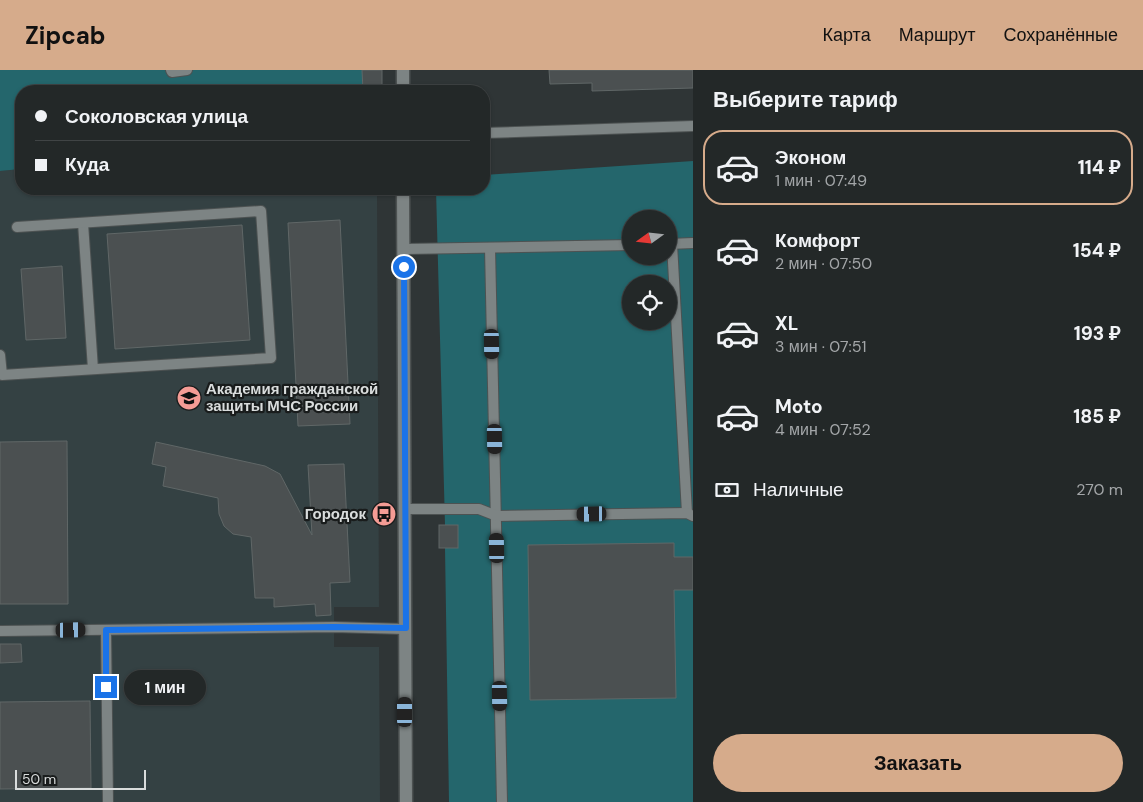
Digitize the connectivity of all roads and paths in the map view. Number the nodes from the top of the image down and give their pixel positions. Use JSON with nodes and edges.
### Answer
{"nodes":[{"id":1,"x":171,"y":70,"type":"edge"},
{"id":2,"x":187,"y":70,"type":"edge"},
{"id":3,"x":403,"y":70,"type":"edge"},
{"id":4,"x":403,"y":85,"type":"edge"},
{"id":5,"x":693,"y":126,"type":"edge"},
{"id":6,"x":490,"y":133,"type":"edge"},
{"id":7,"x":403,"y":195,"type":"edge"},
{"id":8,"x":83,"y":223,"type":"junction"},
{"id":9,"x":17,"y":227,"type":"dead end"},
{"id":10,"x":693,"y":243,"type":"edge"},
{"id":11,"x":678,"y":244,"type":"edge"},
{"id":12,"x":622,"y":245,"type":"edge"},
{"id":13,"x":490,"y":248,"type":"junction"},
{"id":14,"x":404,"y":249,"type":"junction"},
{"id":15,"x":672,"y":265,"type":"edge"},
{"id":16,"x":0,"y":355,"type":"edge"},
{"id":17,"x":93,"y":369,"type":"junction"},
{"id":18,"x":405,"y":509,"type":"junction"},
{"id":19,"x":690,"y":515,"type":"edge"},
{"id":20,"x":497,"y":516,"type":"junction"},
{"id":21,"x":406,"y":628,"type":"junction"},
{"id":22,"x":106,"y":630,"type":"junction"},
{"id":23,"x":0,"y":631,"type":"edge"},
{"id":24,"x":108,"y":802,"type":"edge"},
{"id":25,"x":406,"y":802,"type":"edge"},
{"id":26,"x":502,"y":802,"type":"edge"}],
"edges":[{"from":1,"to":2,"type":"lane"},
{"from":3,"to":4,"type":"street"},
{"from":5,"to":6,"type":"lane"},
{"from":7,"to":14,"type":"street"},
{"from":8,"to":9,"type":"lane"},
{"from":8,"to":17,"type":"lane"},
{"from":8,"to":17,"type":"lane"},
{"from":10,"to":11,"type":"lane"},
{"from":12,"to":13,"type":"lane"},
{"from":13,"to":14,"type":"lane"},
{"from":13,"to":20,"type":"lane"},
{"from":14,"to":18,"type":"street"},
{"from":15,"to":19,"type":"lane"},
{"from":16,"to":17,"type":"lane"},
{"from":18,"to":20,"type":"lane"},
{"from":18,"to":21,"type":"street"},
{"from":19,"to":20,"type":"lane"},
{"from":20,"to":26,"type":"lane"},
{"from":21,"to":22,"type":"lane"},
{"from":21,"to":25,"type":"street"},
{"from":22,"to":23,"type":"lane"},
{"from":22,"to":24,"type":"lane"}]}
